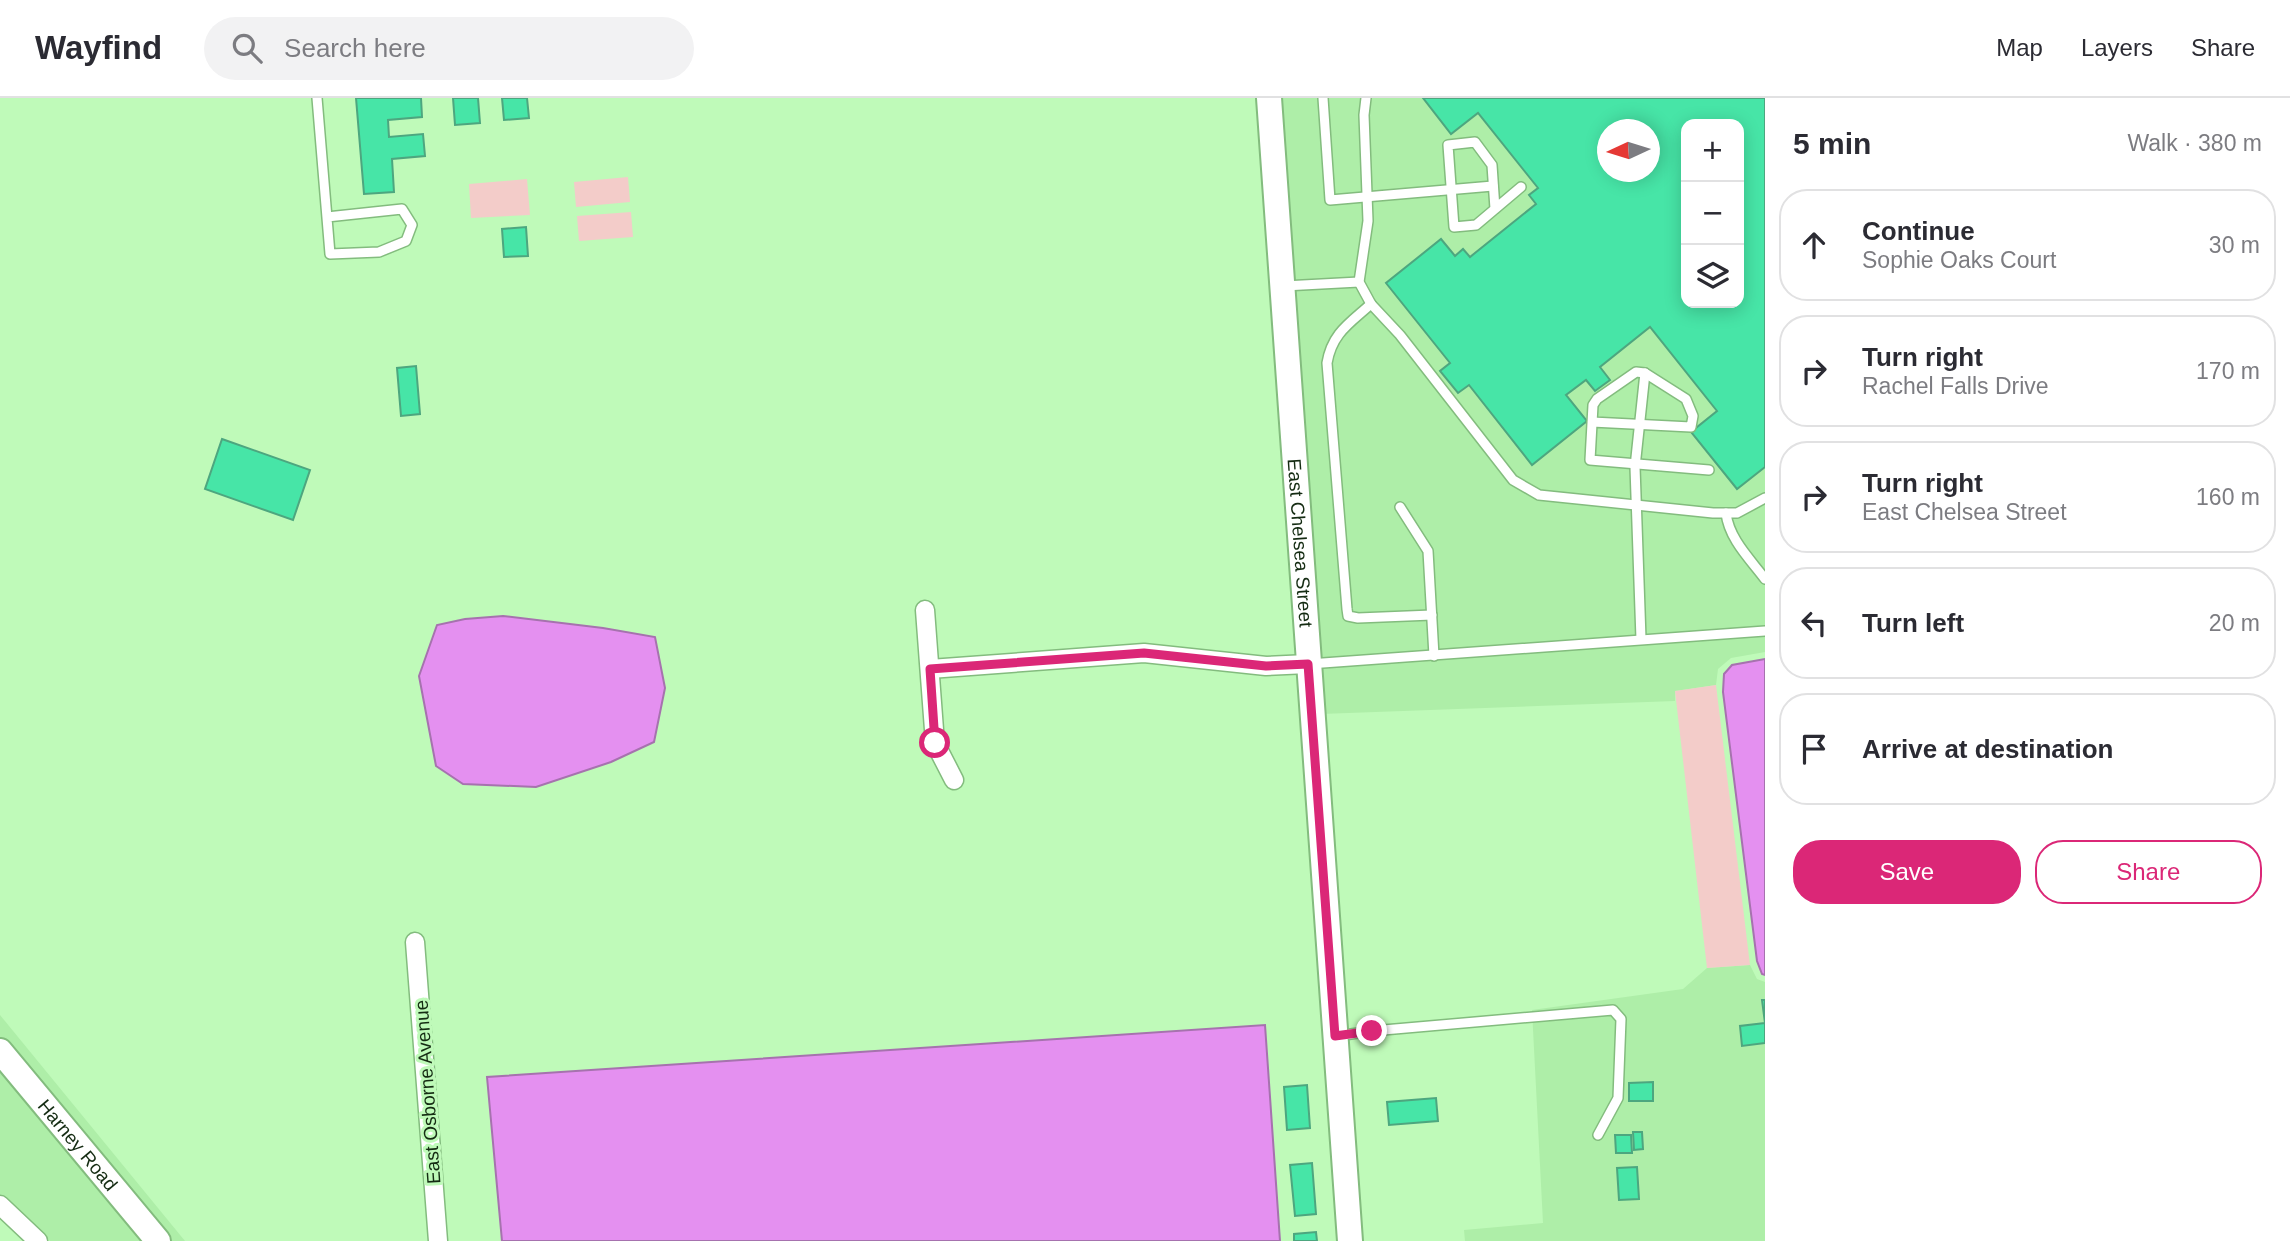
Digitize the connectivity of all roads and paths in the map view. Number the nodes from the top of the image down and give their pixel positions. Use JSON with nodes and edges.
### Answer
{"nodes":[{"id":1,"x":317,"y":98,"type":"edge"},
{"id":2,"x":1269,"y":98,"type":"edge"},
{"id":3,"x":1323,"y":98,"type":"edge"},
{"id":4,"x":1366,"y":98,"type":"edge"},
{"id":5,"x":1493,"y":186,"type":"junction"},
{"id":6,"x":1521,"y":187,"type":"dead end"},
{"id":7,"x":1451,"y":190,"type":"junction"},
{"id":8,"x":1367,"y":198,"type":"junction"},
{"id":9,"x":1495,"y":209,"type":"junction"},
{"id":10,"x":327,"y":217,"type":"junction"},
{"id":11,"x":1359,"y":282,"type":"junction"},
{"id":12,"x":1282,"y":286,"type":"junction"},
{"id":13,"x":1371,"y":304,"type":"junction"},
{"id":14,"x":1645,"y":373,"type":"junction"},
{"id":15,"x":1592,"y":422,"type":"junction"},
{"id":16,"x":1639,"y":426,"type":"junction"},
{"id":17,"x":1635,"y":464,"type":"junction"},
{"id":18,"x":1709,"y":470,"type":"dead end"},
{"id":19,"x":1765,"y":498,"type":"edge"},
{"id":20,"x":1635,"y":504,"type":"junction"},
{"id":21,"x":1400,"y":507,"type":"dead end"},
{"id":22,"x":1726,"y":513,"type":"junction"},
{"id":23,"x":1765,"y":579,"type":"edge"},
{"id":24,"x":925,"y":610,"type":"dead end"},
{"id":25,"x":1432,"y":615,"type":"junction"},
{"id":26,"x":1765,"y":631,"type":"edge"},
{"id":27,"x":1641,"y":639,"type":"junction"},
{"id":28,"x":1434,"y":656,"type":"junction"},
{"id":29,"x":1308,"y":664,"type":"junction"},
{"id":30,"x":930,"y":669,"type":"junction"},
{"id":31,"x":954,"y":780,"type":"dead end"},
{"id":32,"x":415,"y":943,"type":"dead end"},
{"id":33,"x":1335,"y":1036,"type":"junction"},
{"id":34,"x":0,"y":1051,"type":"edge"},
{"id":35,"x":1598,"y":1135,"type":"dead end"},
{"id":36,"x":3,"y":1211,"type":"edge"},
{"id":37,"x":38,"y":1241,"type":"edge"},
{"id":38,"x":158,"y":1241,"type":"edge"},
{"id":39,"x":438,"y":1241,"type":"edge"},
{"id":40,"x":1350,"y":1241,"type":"edge"}],
"edges":[{"from":1,"to":10,"type":"lane"},
{"from":2,"to":12,"type":"street","name":"East Chelsea Street"},
{"from":3,"to":8,"type":"lane"},
{"from":4,"to":8,"type":"lane"},
{"from":5,"to":7,"type":"lane"},
{"from":5,"to":7,"type":"lane"},
{"from":5,"to":9,"type":"lane"},
{"from":6,"to":9,"type":"lane"},
{"from":7,"to":8,"type":"lane"},
{"from":7,"to":9,"type":"lane"},
{"from":8,"to":11,"type":"lane"},
{"from":10,"to":10,"type":"lane"},
{"from":11,"to":12,"type":"lane"},
{"from":11,"to":13,"type":"lane"},
{"from":12,"to":29,"type":"street","name":"East Chelsea Street"},
{"from":13,"to":20,"type":"lane"},
{"from":13,"to":25,"type":"lane"},
{"from":14,"to":15,"type":"lane"},
{"from":14,"to":16,"type":"lane"},
{"from":14,"to":16,"type":"lane"},
{"from":15,"to":16,"type":"lane"},
{"from":15,"to":17,"type":"lane"},
{"from":16,"to":17,"type":"lane"},
{"from":17,"to":18,"type":"lane"},
{"from":17,"to":20,"type":"lane"},
{"from":19,"to":22,"type":"lane"},
{"from":20,"to":22,"type":"lane"},
{"from":20,"to":27,"type":"lane"},
{"from":21,"to":25,"type":"lane"},
{"from":22,"to":23,"type":"lane"},
{"from":24,"to":30,"type":"street"},
{"from":25,"to":28,"type":"lane"},
{"from":26,"to":27,"type":"lane"},
{"from":27,"to":28,"type":"lane"},
{"from":28,"to":29,"type":"lane"},
{"from":29,"to":30,"type":"street"},
{"from":29,"to":33,"type":"street","name":"East Chelsea Street"},
{"from":30,"to":31,"type":"street"},
{"from":32,"to":39,"type":"street","name":"East Osborne Avenue"},
{"from":33,"to":35,"type":"lane"},
{"from":33,"to":40,"type":"street","name":"East Chelsea Street"},
{"from":34,"to":38,"type":"street","name":"Harney Road"},
{"from":36,"to":37,"type":"street"}]}
